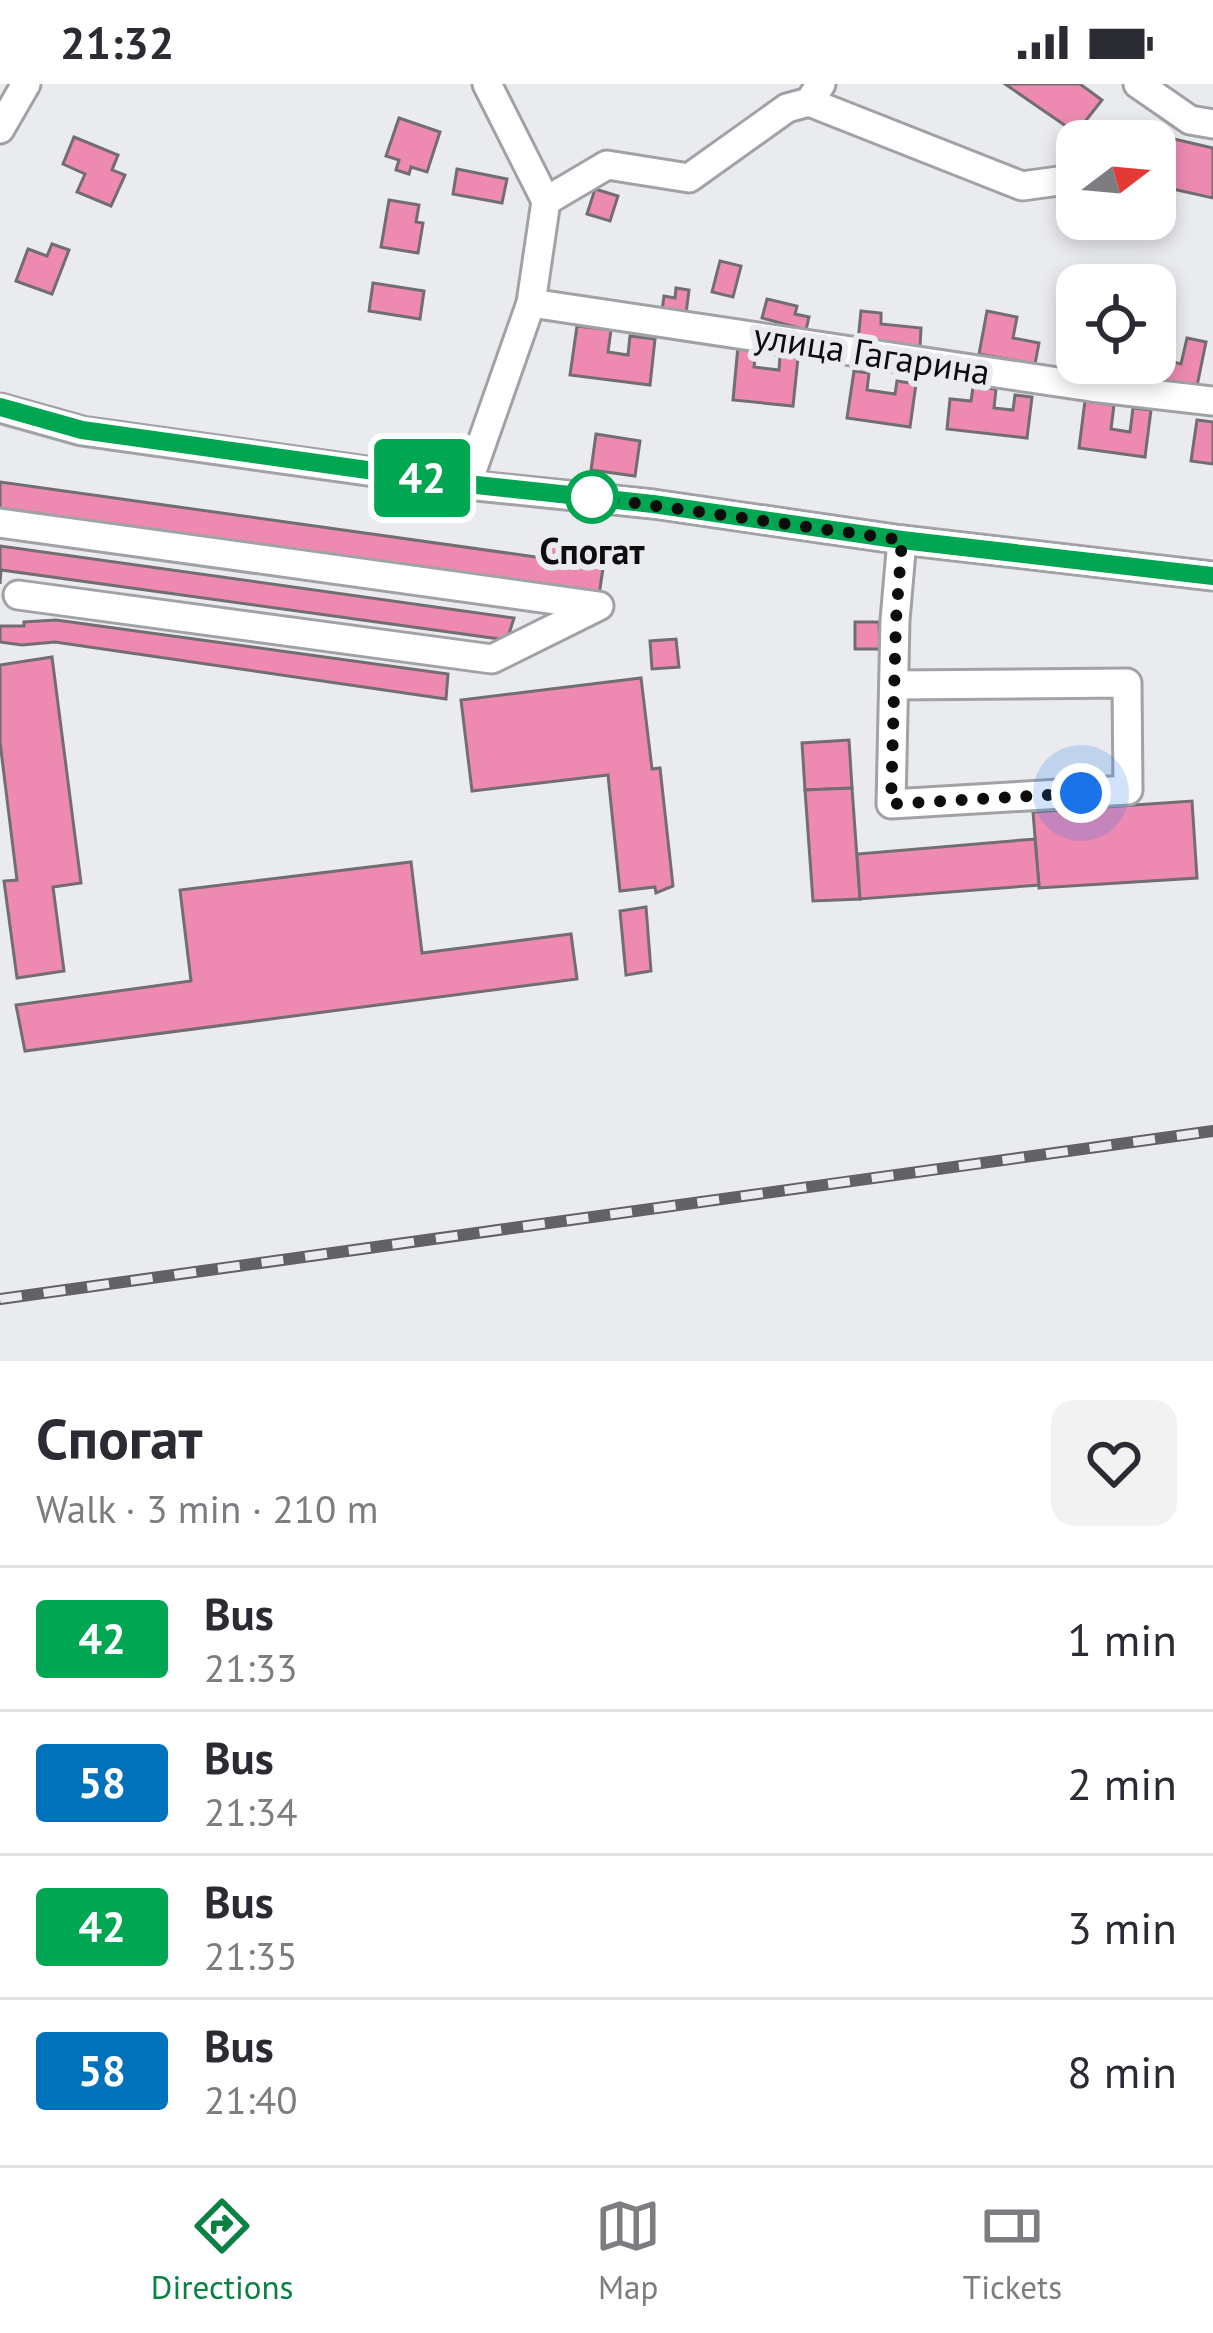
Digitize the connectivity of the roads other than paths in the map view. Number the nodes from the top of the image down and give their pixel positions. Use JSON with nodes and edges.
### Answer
{"nodes":[{"id":1,"x":26,"y":84,"type":"edge"},
{"id":2,"x":487,"y":84,"type":"edge"},
{"id":3,"x":1138,"y":84,"type":"edge"},
{"id":4,"x":815,"y":93,"type":"edge"},
{"id":5,"x":1213,"y":124,"type":"edge"},
{"id":6,"x":0,"y":129,"type":"edge"},
{"id":7,"x":1056,"y":182,"type":"edge"},
{"id":8,"x":546,"y":201,"type":"junction"},
{"id":9,"x":531,"y":303,"type":"junction"},
{"id":10,"x":1213,"y":401,"type":"edge"},
{"id":11,"x":0,"y":407,"type":"edge"},
{"id":12,"x":467,"y":484,"type":"junction"},
{"id":13,"x":0,"y":524,"type":"edge"},
{"id":14,"x":902,"y":540,"type":"junction"},
{"id":15,"x":1213,"y":576,"type":"edge"},
{"id":16,"x":18,"y":595,"type":"dead end"},
{"id":17,"x":894,"y":686,"type":"junction"}],
"edges":[{"from":1,"to":6,"type":"street"},
{"from":2,"to":8,"type":"street"},
{"from":3,"to":5,"type":"street"},
{"from":4,"to":7,"type":"street"},
{"from":4,"to":8,"type":"street"},
{"from":8,"to":9,"type":"street"},
{"from":9,"to":10,"type":"street","name":"улица Гагарина"},
{"from":9,"to":12,"type":"street"},
{"from":11,"to":12,"type":"street"},
{"from":12,"to":14,"type":"street"},
{"from":13,"to":16,"type":"street"},
{"from":14,"to":15,"type":"street"},
{"from":14,"to":17,"type":"street"},
{"from":17,"to":17,"type":"street"}]}
